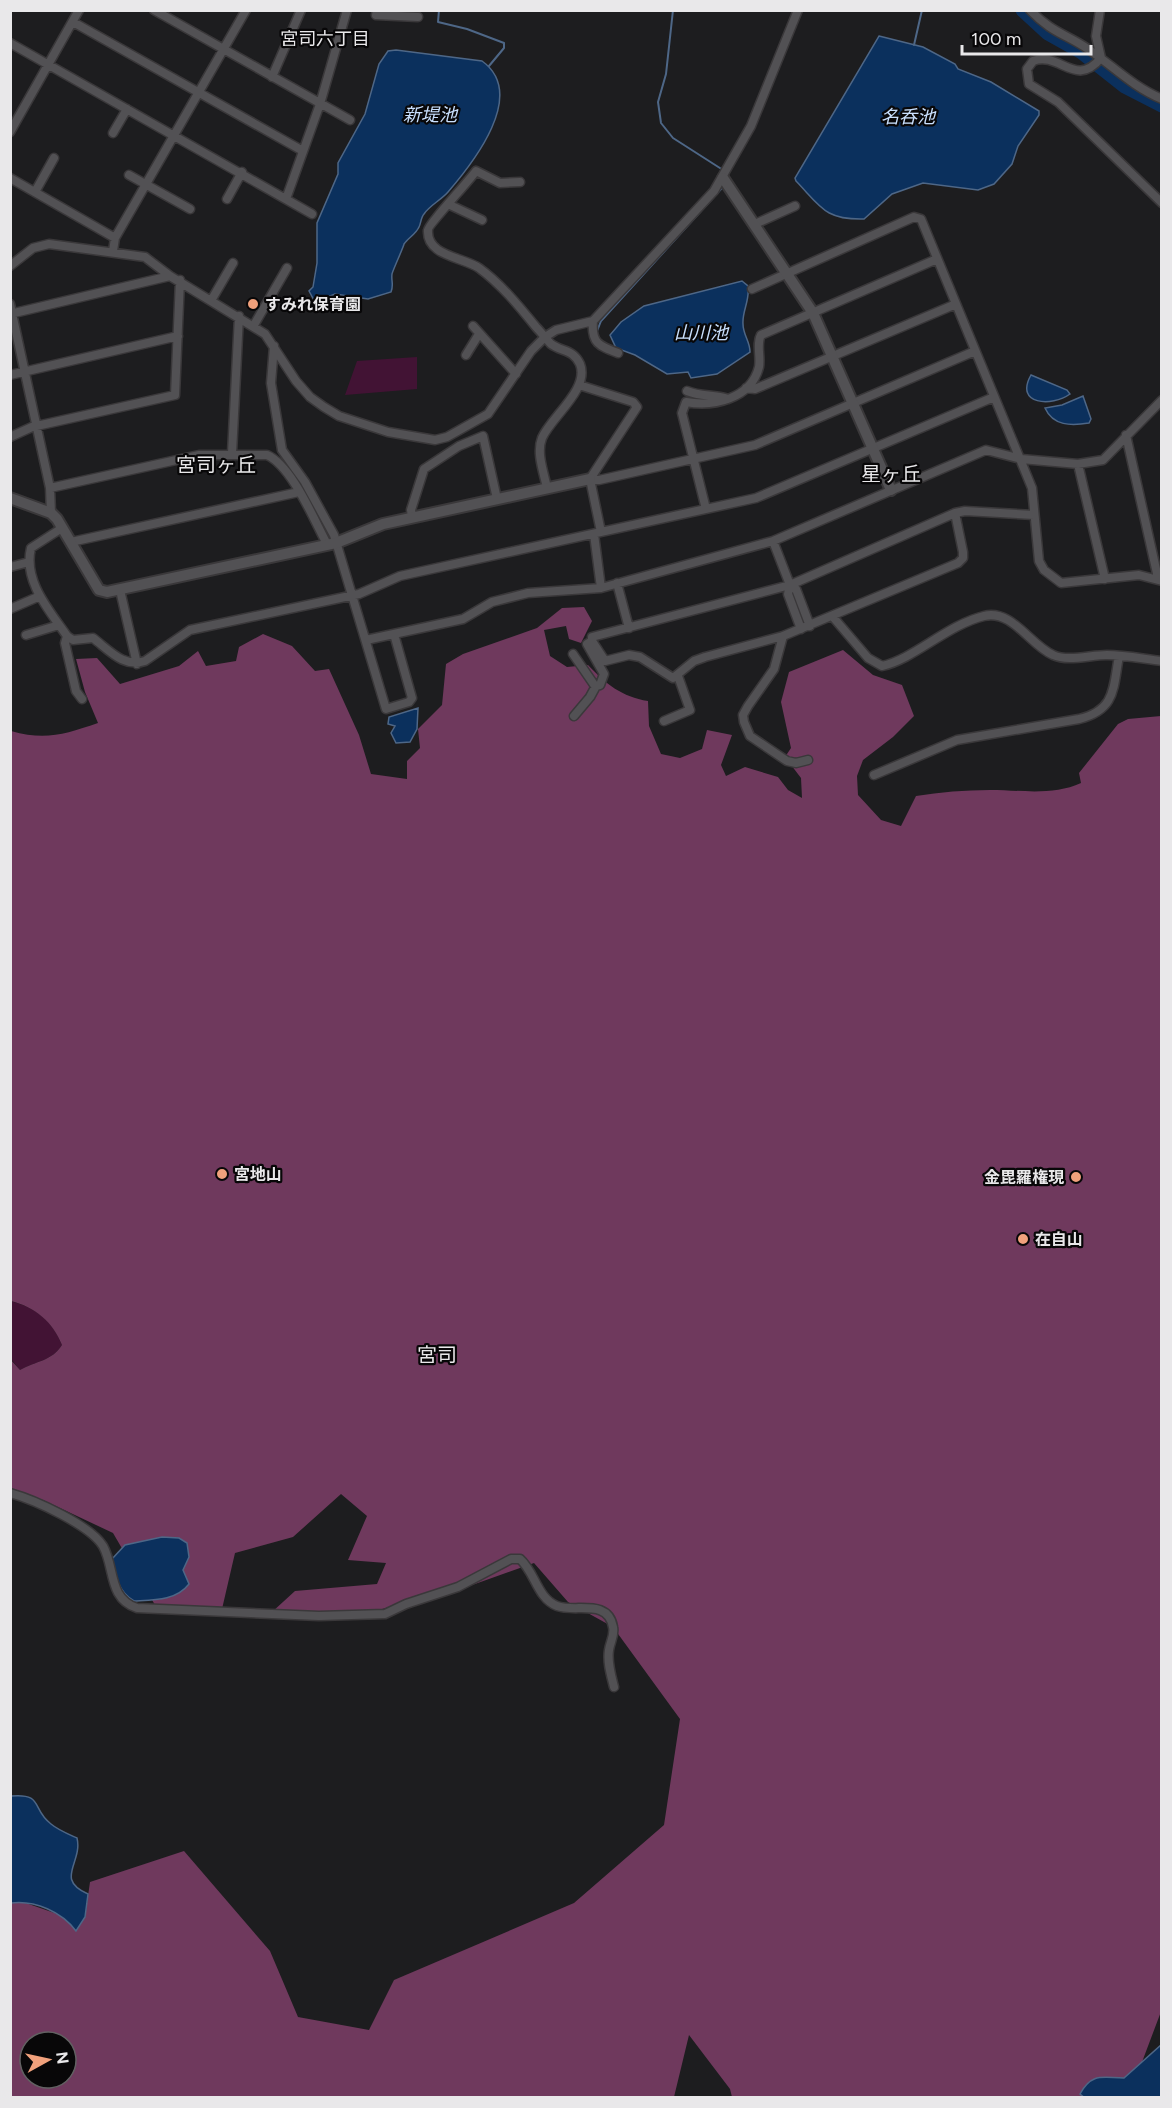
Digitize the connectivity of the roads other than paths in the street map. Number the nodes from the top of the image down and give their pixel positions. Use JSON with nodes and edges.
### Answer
{"nodes":[{"id":1,"x":79,"y":10,"type":"edge"},
{"id":2,"x":154,"y":10,"type":"edge"},
{"id":3,"x":246,"y":10,"type":"edge"},
{"id":4,"x":301,"y":10,"type":"edge"},
{"id":5,"x":347,"y":10,"type":"edge"},
{"id":6,"x":377,"y":10,"type":"edge"},
{"id":7,"x":798,"y":10,"type":"edge"},
{"id":8,"x":1030,"y":10,"type":"edge"},
{"id":9,"x":1100,"y":10,"type":"edge"},
{"id":10,"x":418,"y":17,"type":"dead end"},
{"id":11,"x":73,"y":22,"type":"junction"},
{"id":12,"x":10,"y":43,"type":"edge"},
{"id":13,"x":224,"y":50,"type":"junction"},
{"id":14,"x":1101,"y":58,"type":"junction"},
{"id":15,"x":49,"y":65,"type":"junction"},
{"id":16,"x":272,"y":77,"type":"junction"},
{"id":17,"x":200,"y":93,"type":"junction"},
{"id":18,"x":1161,"y":99,"type":"edge"},
{"id":19,"x":320,"y":104,"type":"junction"},
{"id":20,"x":127,"y":109,"type":"junction"},
{"id":21,"x":350,"y":120,"type":"dead end"},
{"id":22,"x":10,"y":132,"type":"edge"},
{"id":23,"x":112,"y":133,"type":"dead end"},
{"id":24,"x":175,"y":135,"type":"junction"},
{"id":25,"x":303,"y":151,"type":"junction"},
{"id":26,"x":54,"y":158,"type":"dead end"},
{"id":27,"x":242,"y":172,"type":"junction"},
{"id":28,"x":129,"y":175,"type":"dead end"},
{"id":29,"x":10,"y":178,"type":"edge"},
{"id":30,"x":723,"y":178,"type":"junction"},
{"id":31,"x":520,"y":182,"type":"dead end"},
{"id":32,"x":147,"y":185,"type":"junction"},
{"id":33,"x":35,"y":192,"type":"junction"},
{"id":34,"x":227,"y":199,"type":"dead end"},
{"id":35,"x":286,"y":199,"type":"junction"},
{"id":36,"x":1161,"y":203,"type":"edge"},
{"id":37,"x":450,"y":205,"type":"junction"},
{"id":38,"x":796,"y":206,"type":"dead end"},
{"id":39,"x":190,"y":209,"type":"dead end"},
{"id":40,"x":312,"y":214,"type":"dead end"},
{"id":41,"x":482,"y":220,"type":"dead end"},
{"id":42,"x":755,"y":224,"type":"junction"},
{"id":43,"x":115,"y":238,"type":"junction"},
{"id":44,"x":113,"y":251,"type":"junction"},
{"id":45,"x":938,"y":259,"type":"junction"},
{"id":46,"x":233,"y":263,"type":"dead end"},
{"id":47,"x":10,"y":266,"type":"edge"},
{"id":48,"x":287,"y":268,"type":"dead end"},
{"id":49,"x":788,"y":273,"type":"junction"},
{"id":50,"x":170,"y":276,"type":"junction"},
{"id":51,"x":180,"y":280,"type":"junction"},
{"id":52,"x":752,"y":289,"type":"dead end"},
{"id":53,"x":212,"y":299,"type":"junction"},
{"id":54,"x":10,"y":304,"type":"edge"},
{"id":55,"x":956,"y":304,"type":"junction"},
{"id":56,"x":813,"y":313,"type":"junction"},
{"id":57,"x":11,"y":314,"type":"edge"},
{"id":58,"x":239,"y":316,"type":"junction"},
{"id":59,"x":593,"y":321,"type":"junction"},
{"id":60,"x":254,"y":326,"type":"junction"},
{"id":61,"x":473,"y":326,"type":"dead end"},
{"id":62,"x":479,"y":334,"type":"junction"},
{"id":63,"x":178,"y":336,"type":"junction"},
{"id":64,"x":545,"y":337,"type":"junction"},
{"id":65,"x":274,"y":346,"type":"junction"},
{"id":66,"x":975,"y":351,"type":"junction"},
{"id":67,"x":618,"y":353,"type":"dead end"},
{"id":68,"x":466,"y":355,"type":"dead end"},
{"id":69,"x":833,"y":356,"type":"junction"},
{"id":70,"x":25,"y":369,"type":"junction"},
{"id":71,"x":516,"y":374,"type":"junction"},
{"id":72,"x":10,"y":375,"type":"edge"},
{"id":73,"x":579,"y":385,"type":"junction"},
{"id":74,"x":746,"y":388,"type":"junction"},
{"id":75,"x":687,"y":391,"type":"dead end"},
{"id":76,"x":994,"y":397,"type":"junction"},
{"id":77,"x":728,"y":399,"type":"junction"},
{"id":78,"x":1161,"y":400,"type":"edge"},
{"id":79,"x":853,"y":403,"type":"junction"},
{"id":80,"x":38,"y":426,"type":"junction"},
{"id":81,"x":1126,"y":435,"type":"junction"},
{"id":82,"x":10,"y":437,"type":"edge"},
{"id":83,"x":873,"y":449,"type":"junction"},
{"id":84,"x":232,"y":453,"type":"junction"},
{"id":85,"x":694,"y":459,"type":"junction"},
{"id":86,"x":1021,"y":459,"type":"junction"},
{"id":87,"x":1078,"y":464,"type":"junction"},
{"id":88,"x":591,"y":479,"type":"junction"},
{"id":89,"x":50,"y":488,"type":"junction"},
{"id":90,"x":547,"y":488,"type":"junction"},
{"id":91,"x":891,"y":490,"type":"junction"},
{"id":92,"x":299,"y":492,"type":"junction"},
{"id":93,"x":10,"y":498,"type":"edge"},
{"id":94,"x":497,"y":499,"type":"junction"},
{"id":95,"x":706,"y":509,"type":"junction"},
{"id":96,"x":51,"y":513,"type":"junction"},
{"id":97,"x":955,"y":513,"type":"junction"},
{"id":98,"x":1034,"y":515,"type":"junction"},
{"id":99,"x":412,"y":517,"type":"junction"},
{"id":100,"x":62,"y":528,"type":"junction"},
{"id":101,"x":597,"y":533,"type":"junction"},
{"id":102,"x":772,"y":541,"type":"junction"},
{"id":103,"x":71,"y":542,"type":"junction"},
{"id":104,"x":331,"y":544,"type":"junction"},
{"id":105,"x":28,"y":561,"type":"junction"},
{"id":106,"x":10,"y":567,"type":"edge"},
{"id":107,"x":1105,"y":579,"type":"junction"},
{"id":108,"x":1160,"y":579,"type":"edge"},
{"id":109,"x":617,"y":583,"type":"junction"},
{"id":110,"x":790,"y":585,"type":"junction"},
{"id":111,"x":601,"y":588,"type":"junction"},
{"id":112,"x":120,"y":590,"type":"junction"},
{"id":113,"x":351,"y":595,"type":"junction"},
{"id":114,"x":40,"y":596,"type":"junction"},
{"id":115,"x":10,"y":609,"type":"edge"},
{"id":116,"x":833,"y":617,"type":"junction"},
{"id":117,"x":60,"y":625,"type":"junction"},
{"id":118,"x":806,"y":627,"type":"junction"},
{"id":119,"x":629,"y":628,"type":"junction"},
{"id":120,"x":394,"y":634,"type":"junction"},
{"id":121,"x":26,"y":635,"type":"dead end"},
{"id":122,"x":67,"y":636,"type":"junction"},
{"id":123,"x":783,"y":636,"type":"junction"},
{"id":124,"x":366,"y":640,"type":"junction"},
{"id":125,"x":592,"y":641,"type":"junction"},
{"id":126,"x":573,"y":654,"type":"dead end"},
{"id":127,"x":1119,"y":656,"type":"junction"},
{"id":128,"x":1161,"y":661,"type":"edge"},
{"id":129,"x":137,"y":664,"type":"junction"},
{"id":130,"x":678,"y":676,"type":"junction"},
{"id":131,"x":596,"y":686,"type":"junction"},
{"id":132,"x":82,"y":699,"type":"dead end"},
{"id":133,"x":574,"y":716,"type":"dead end"},
{"id":134,"x":664,"y":721,"type":"dead end"},
{"id":135,"x":808,"y":760,"type":"dead end"},
{"id":136,"x":874,"y":775,"type":"dead end"},
{"id":137,"x":10,"y":1493,"type":"edge"},
{"id":138,"x":614,"y":1687,"type":"dead end"}],
"edges":[{"from":1,"to":11,"type":"street"},
{"from":2,"to":13,"type":"street"},
{"from":3,"to":13,"type":"street"},
{"from":4,"to":16,"type":"street"},
{"from":5,"to":19,"type":"street"},
{"from":6,"to":10,"type":"street"},
{"from":7,"to":30,"type":"street"},
{"from":8,"to":14,"type":"street"},
{"from":9,"to":14,"type":"street"},
{"from":11,"to":15,"type":"street"},
{"from":11,"to":17,"type":"street"},
{"from":12,"to":15,"type":"street"},
{"from":13,"to":16,"type":"street"},
{"from":13,"to":17,"type":"street"},
{"from":14,"to":18,"type":"street"},
{"from":14,"to":36,"type":"street"},
{"from":15,"to":20,"type":"street"},
{"from":15,"to":22,"type":"street"},
{"from":16,"to":19,"type":"street"},
{"from":17,"to":24,"type":"street"},
{"from":17,"to":25,"type":"street"},
{"from":19,"to":21,"type":"street"},
{"from":19,"to":25,"type":"street"},
{"from":20,"to":23,"type":"street"},
{"from":20,"to":24,"type":"street"},
{"from":24,"to":27,"type":"street"},
{"from":24,"to":32,"type":"street"},
{"from":25,"to":35,"type":"street"},
{"from":26,"to":33,"type":"street"},
{"from":27,"to":34,"type":"street"},
{"from":27,"to":35,"type":"street"},
{"from":28,"to":32,"type":"street"},
{"from":29,"to":33,"type":"street"},
{"from":30,"to":42,"type":"street"},
{"from":30,"to":59,"type":"street"},
{"from":31,"to":37,"type":"street"},
{"from":32,"to":39,"type":"street"},
{"from":32,"to":43,"type":"street"},
{"from":33,"to":43,"type":"street"},
{"from":35,"to":40,"type":"street"},
{"from":37,"to":41,"type":"street"},
{"from":37,"to":64,"type":"street"},
{"from":38,"to":42,"type":"street"},
{"from":42,"to":49,"type":"street"},
{"from":43,"to":44,"type":"street"},
{"from":44,"to":47,"type":"street"},
{"from":44,"to":50,"type":"street"},
{"from":45,"to":49,"type":"street"},
{"from":45,"to":55,"type":"street"},
{"from":45,"to":56,"type":"street"},
{"from":46,"to":53,"type":"street"},
{"from":48,"to":60,"type":"street"},
{"from":49,"to":52,"type":"street"},
{"from":49,"to":56,"type":"street"},
{"from":50,"to":51,"type":"street"},
{"from":50,"to":57,"type":"street"},
{"from":51,"to":53,"type":"street"},
{"from":51,"to":63,"type":"street"},
{"from":53,"to":58,"type":"street"},
{"from":54,"to":57,"type":"street"},
{"from":55,"to":66,"type":"street"},
{"from":55,"to":69,"type":"street"},
{"from":56,"to":69,"type":"street"},
{"from":56,"to":74,"type":"street"},
{"from":57,"to":70,"type":"street"},
{"from":58,"to":60,"type":"street"},
{"from":58,"to":84,"type":"street"},
{"from":59,"to":64,"type":"street"},
{"from":59,"to":67,"type":"street"},
{"from":60,"to":65,"type":"street"},
{"from":61,"to":62,"type":"street"},
{"from":62,"to":68,"type":"street"},
{"from":62,"to":71,"type":"street"},
{"from":63,"to":70,"type":"street"},
{"from":63,"to":80,"type":"street"},
{"from":64,"to":71,"type":"street"},
{"from":64,"to":73,"type":"street"},
{"from":65,"to":71,"type":"street"},
{"from":65,"to":104,"type":"street"},
{"from":66,"to":76,"type":"street"},
{"from":66,"to":79,"type":"street"},
{"from":69,"to":74,"type":"street"},
{"from":69,"to":79,"type":"street"},
{"from":70,"to":72,"type":"street"},
{"from":70,"to":80,"type":"street"},
{"from":73,"to":88,"type":"street"},
{"from":73,"to":90,"type":"street"},
{"from":74,"to":77,"type":"street"},
{"from":75,"to":77,"type":"street"},
{"from":76,"to":83,"type":"street"},
{"from":76,"to":86,"type":"street"},
{"from":77,"to":85,"type":"street"},
{"from":78,"to":81,"type":"street"},
{"from":79,"to":83,"type":"street"},
{"from":79,"to":85,"type":"street"},
{"from":80,"to":82,"type":"street"},
{"from":80,"to":89,"type":"street"},
{"from":81,"to":87,"type":"street"},
{"from":81,"to":108,"type":"street"},
{"from":83,"to":91,"type":"street"},
{"from":83,"to":95,"type":"street"},
{"from":84,"to":89,"type":"street"},
{"from":84,"to":92,"type":"street"},
{"from":85,"to":88,"type":"street"},
{"from":85,"to":95,"type":"street"},
{"from":86,"to":87,"type":"street"},
{"from":86,"to":91,"type":"street"},
{"from":86,"to":98,"type":"street"},
{"from":87,"to":107,"type":"street"},
{"from":88,"to":90,"type":"street"},
{"from":88,"to":101,"type":"street"},
{"from":89,"to":96,"type":"street"},
{"from":90,"to":94,"type":"street"},
{"from":91,"to":102,"type":"street"},
{"from":92,"to":103,"type":"street"},
{"from":92,"to":104,"type":"street"},
{"from":93,"to":96,"type":"street"},
{"from":94,"to":99,"type":"street"},
{"from":94,"to":99,"type":"street"},
{"from":95,"to":101,"type":"street"},
{"from":96,"to":100,"type":"street"},
{"from":97,"to":98,"type":"street"},
{"from":97,"to":110,"type":"street"},
{"from":97,"to":116,"type":"street"},
{"from":98,"to":107,"type":"street"},
{"from":99,"to":104,"type":"street"},
{"from":100,"to":103,"type":"street"},
{"from":100,"to":105,"type":"street"},
{"from":101,"to":111,"type":"street"},
{"from":101,"to":113,"type":"street"},
{"from":102,"to":109,"type":"street"},
{"from":102,"to":110,"type":"street"},
{"from":103,"to":112,"type":"street"},
{"from":104,"to":112,"type":"street"},
{"from":104,"to":113,"type":"street"},
{"from":105,"to":106,"type":"street"},
{"from":105,"to":114,"type":"street"},
{"from":107,"to":108,"type":"street"},
{"from":109,"to":111,"type":"street"},
{"from":109,"to":119,"type":"street"},
{"from":110,"to":118,"type":"street"},
{"from":110,"to":119,"type":"street"},
{"from":111,"to":120,"type":"street"},
{"from":112,"to":129,"type":"street"},
{"from":113,"to":124,"type":"street"},
{"from":113,"to":129,"type":"street"},
{"from":114,"to":115,"type":"street"},
{"from":114,"to":117,"type":"street"},
{"from":116,"to":118,"type":"street"},
{"from":116,"to":127,"type":"street"},
{"from":117,"to":121,"type":"street"},
{"from":117,"to":122,"type":"street"},
{"from":118,"to":123,"type":"street"},
{"from":119,"to":125,"type":"street"},
{"from":120,"to":124,"type":"street"},
{"from":120,"to":124,"type":"street"},
{"from":122,"to":129,"type":"street"},
{"from":122,"to":132,"type":"street"},
{"from":123,"to":130,"type":"street"},
{"from":123,"to":135,"type":"street"},
{"from":125,"to":130,"type":"street"},
{"from":125,"to":131,"type":"street"},
{"from":126,"to":131,"type":"street"},
{"from":127,"to":128,"type":"street"},
{"from":127,"to":136,"type":"street"},
{"from":130,"to":134,"type":"street"},
{"from":131,"to":133,"type":"street"},
{"from":137,"to":138,"type":"street"}]}
